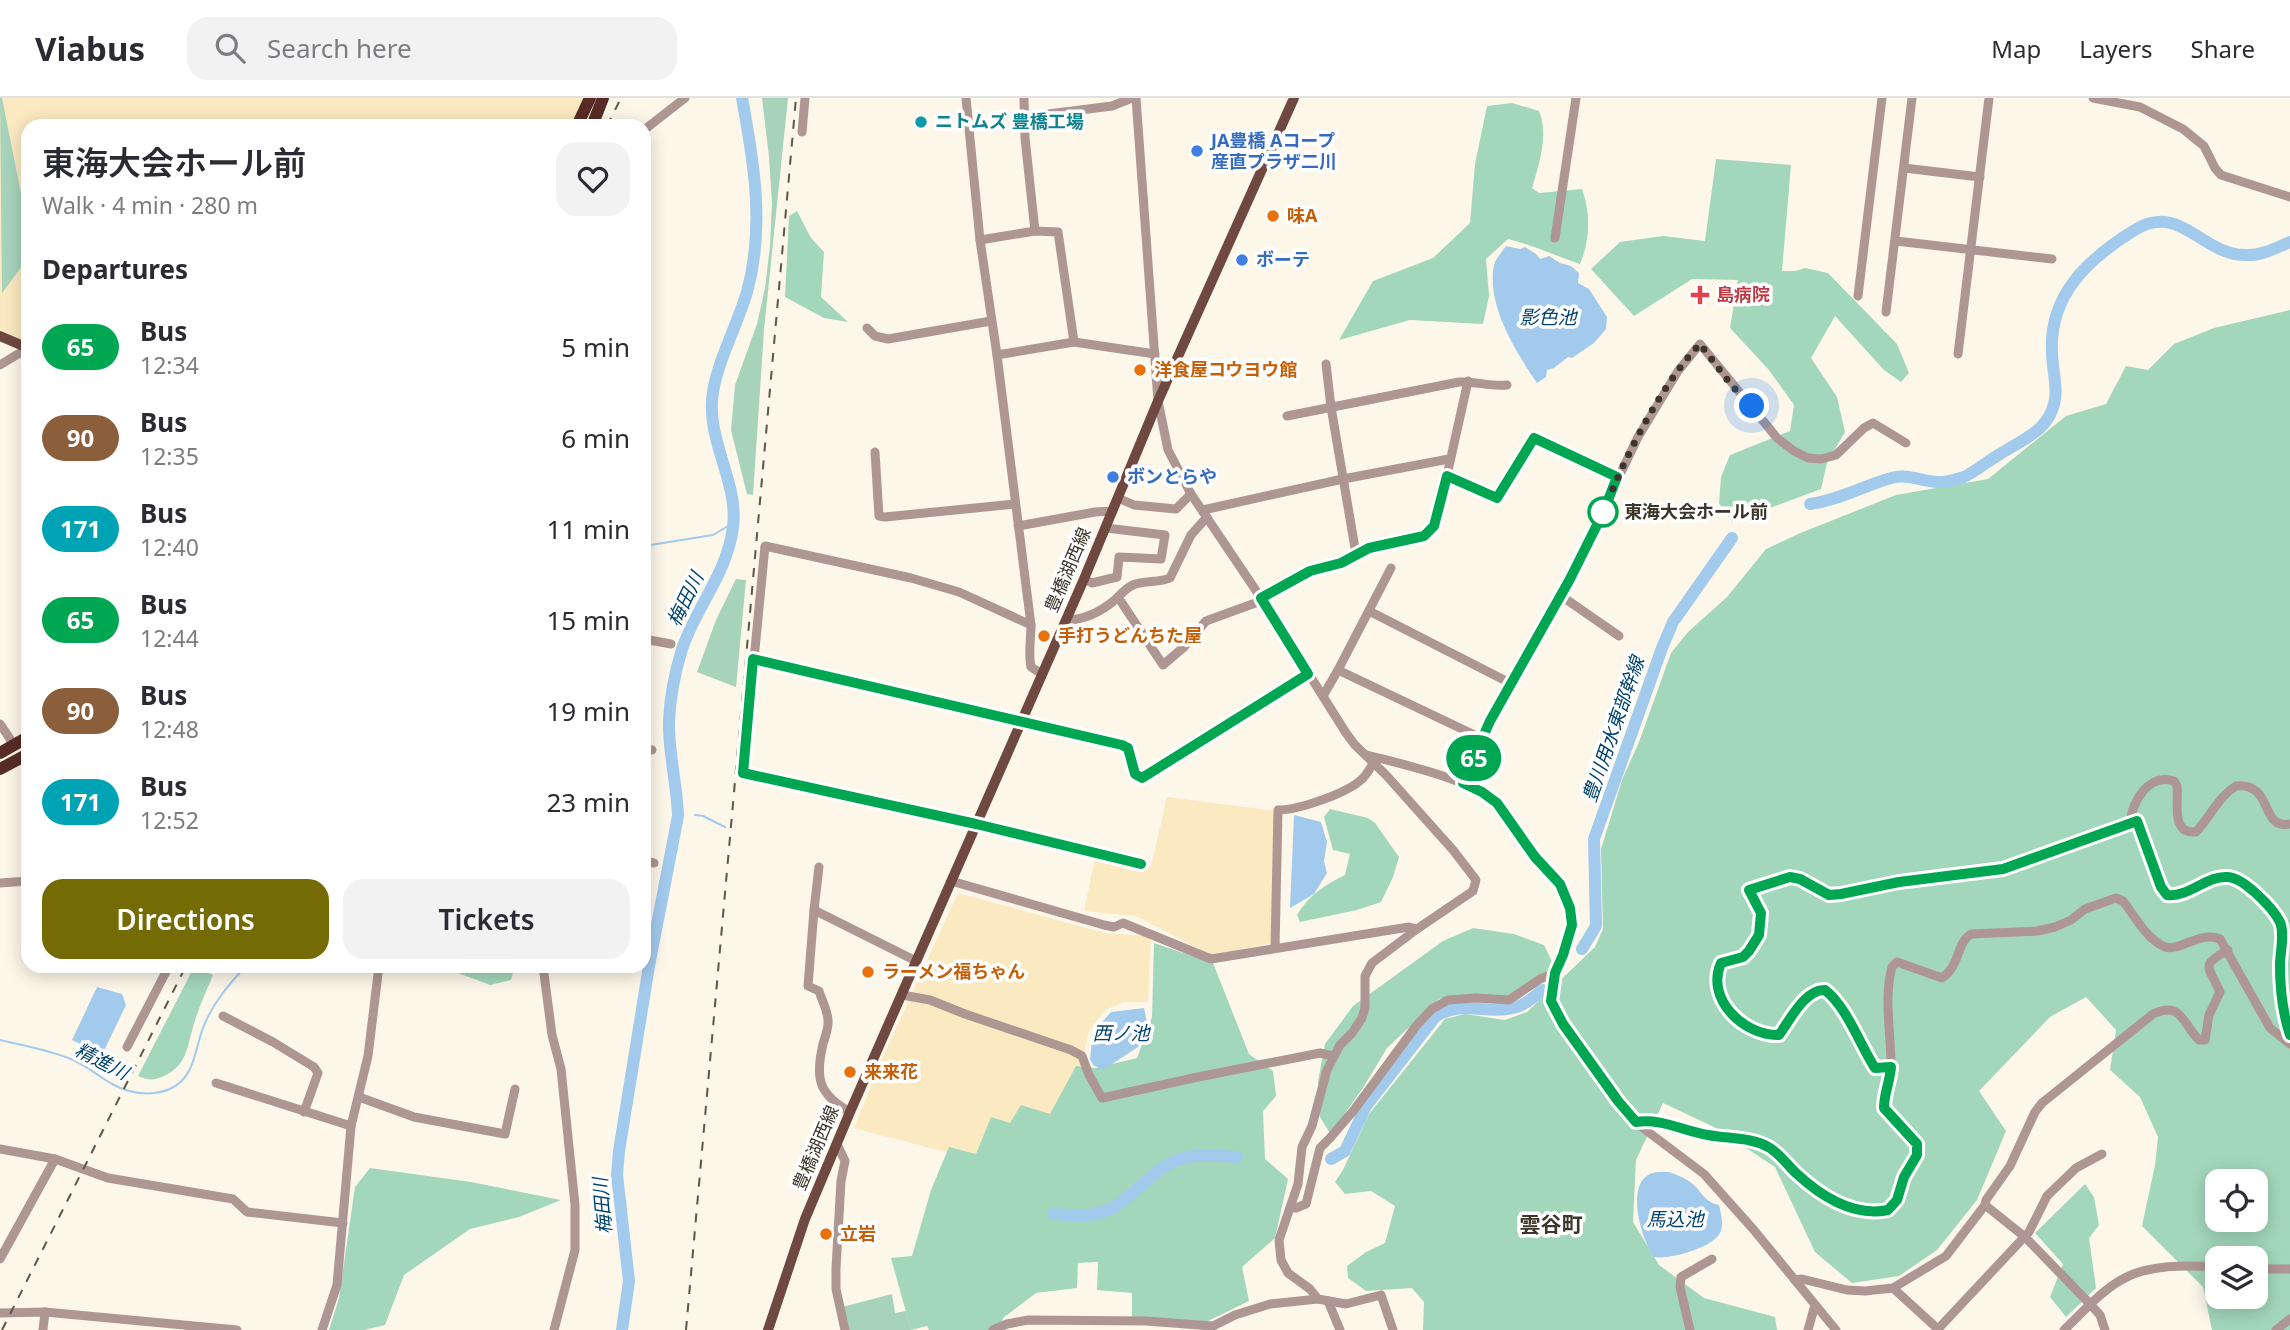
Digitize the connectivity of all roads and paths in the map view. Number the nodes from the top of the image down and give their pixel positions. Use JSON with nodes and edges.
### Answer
{"nodes":[{"id":1,"x":590,"y":98,"type":"edge"},
{"id":2,"x":603,"y":98,"type":"edge"},
{"id":3,"x":669,"y":98,"type":"edge"},
{"id":4,"x":805,"y":98,"type":"edge"},
{"id":5,"x":967,"y":98,"type":"edge"},
{"id":6,"x":1024,"y":98,"type":"edge"},
{"id":7,"x":1134,"y":98,"type":"edge"},
{"id":8,"x":1294,"y":98,"type":"edge"},
{"id":9,"x":1576,"y":98,"type":"edge"},
{"id":10,"x":1882,"y":98,"type":"edge"},
{"id":11,"x":1912,"y":98,"type":"edge"},
{"id":12,"x":1989,"y":98,"type":"edge"},
{"id":13,"x":2093,"y":98,"type":"edge"},
{"id":14,"x":683,"y":100,"type":"edge"},
{"id":15,"x":1024,"y":117,"type":"junction"},
{"id":16,"x":581,"y":119,"type":"edge"},
{"id":17,"x":595,"y":119,"type":"edge"},
{"id":18,"x":651,"y":125,"type":"edge"},
{"id":19,"x":802,"y":132,"type":"dead end"},
{"id":20,"x":1904,"y":168,"type":"junction"},
{"id":21,"x":1980,"y":177,"type":"junction"},
{"id":22,"x":2290,"y":197,"type":"edge"},
{"id":23,"x":1035,"y":231,"type":"junction"},
{"id":24,"x":1555,"y":238,"type":"dead end"},
{"id":25,"x":980,"y":240,"type":"junction"},
{"id":26,"x":1896,"y":241,"type":"junction"},
{"id":27,"x":1970,"y":250,"type":"junction"},
{"id":28,"x":2052,"y":259,"type":"dead end"},
{"id":29,"x":1858,"y":296,"type":"dead end"},
{"id":30,"x":1886,"y":312,"type":"dead end"},
{"id":31,"x":991,"y":321,"type":"junction"},
{"id":32,"x":867,"y":328,"type":"dead end"},
{"id":33,"x":0,"y":336,"type":"edge"},
{"id":34,"x":1074,"y":342,"type":"junction"},
{"id":35,"x":21,"y":345,"type":"edge"},
{"id":36,"x":21,"y":352,"type":"edge"},
{"id":37,"x":1155,"y":354,"type":"junction"},
{"id":38,"x":1958,"y":354,"type":"dead end"},
{"id":39,"x":997,"y":355,"type":"junction"},
{"id":40,"x":1326,"y":364,"type":"dead end"},
{"id":41,"x":0,"y":365,"type":"edge"},
{"id":42,"x":1468,"y":381,"type":"junction"},
{"id":43,"x":1507,"y":385,"type":"dead end"},
{"id":44,"x":1158,"y":401,"type":"junction"},
{"id":45,"x":1331,"y":407,"type":"junction"},
{"id":46,"x":1287,"y":416,"type":"dead end"},
{"id":47,"x":1906,"y":443,"type":"dead end"},
{"id":48,"x":875,"y":452,"type":"dead end"},
{"id":49,"x":1450,"y":459,"type":"junction"},
{"id":50,"x":1447,"y":476,"type":"junction"},
{"id":51,"x":1617,"y":477,"type":"junction"},
{"id":52,"x":1343,"y":479,"type":"junction"},
{"id":53,"x":1191,"y":494,"type":"junction"},
{"id":54,"x":1118,"y":498,"type":"junction"},
{"id":55,"x":1014,"y":504,"type":"junction"},
{"id":56,"x":1113,"y":511,"type":"junction"},
{"id":57,"x":1205,"y":514,"type":"junction"},
{"id":58,"x":1018,"y":526,"type":"junction"},
{"id":59,"x":1106,"y":528,"type":"junction"},
{"id":60,"x":1356,"y":554,"type":"junction"},
{"id":61,"x":1391,"y":568,"type":"dead end"},
{"id":62,"x":1084,"y":579,"type":"junction"},
{"id":63,"x":1560,"y":596,"type":"junction"},
{"id":64,"x":1118,"y":597,"type":"junction"},
{"id":65,"x":1261,"y":598,"type":"junction"},
{"id":66,"x":1369,"y":611,"type":"junction"},
{"id":67,"x":1066,"y":620,"type":"junction"},
{"id":68,"x":1031,"y":625,"type":"junction"},
{"id":69,"x":1619,"y":636,"type":"dead end"},
{"id":70,"x":651,"y":640,"type":"edge"},
{"id":71,"x":671,"y":644,"type":"dead end"},
{"id":72,"x":753,"y":659,"type":"junction"},
{"id":73,"x":1338,"y":670,"type":"junction"},
{"id":74,"x":1042,"y":674,"type":"junction"},
{"id":75,"x":1308,"y":674,"type":"junction"},
{"id":76,"x":1510,"y":684,"type":"junction"},
{"id":77,"x":1323,"y":696,"type":"junction"},
{"id":78,"x":1022,"y":720,"type":"junction"},
{"id":79,"x":0,"y":724,"type":"edge"},
{"id":80,"x":1483,"y":738,"type":"junction"},
{"id":81,"x":21,"y":741,"type":"edge"},
{"id":82,"x":14,"y":745,"type":"junction"},
{"id":83,"x":0,"y":753,"type":"edge"},
{"id":84,"x":1366,"y":755,"type":"junction"},
{"id":85,"x":21,"y":758,"type":"edge"},
{"id":86,"x":1373,"y":764,"type":"junction"},
{"id":87,"x":0,"y":769,"type":"edge"},
{"id":88,"x":1463,"y":783,"type":"junction"},
{"id":89,"x":976,"y":824,"type":"junction"},
{"id":90,"x":2130,"y":824,"type":"junction"},
{"id":91,"x":2290,"y":824,"type":"edge"},
{"id":92,"x":1141,"y":864,"type":"dead end"},
{"id":93,"x":819,"y":867,"type":"dead end"},
{"id":94,"x":951,"y":881,"type":"junction"},
{"id":95,"x":21,"y":882,"type":"edge"},
{"id":96,"x":0,"y":883,"type":"edge"},
{"id":97,"x":814,"y":910,"type":"junction"},
{"id":98,"x":1417,"y":929,"type":"junction"},
{"id":99,"x":1275,"y":948,"type":"junction"},
{"id":100,"x":2228,"y":950,"type":"junction"},
{"id":101,"x":916,"y":961,"type":"junction"},
{"id":102,"x":165,"y":973,"type":"edge"},
{"id":103,"x":378,"y":973,"type":"edge"},
{"id":104,"x":544,"y":973,"type":"edge"},
{"id":105,"x":1555,"y":973,"type":"junction"},
{"id":106,"x":902,"y":995,"type":"junction"},
{"id":107,"x":223,"y":1016,"type":"dead end"},
{"id":108,"x":2290,"y":1035,"type":"edge"},
{"id":109,"x":2290,"y":1044,"type":"edge"},
{"id":110,"x":127,"y":1047,"type":"dead end"},
{"id":111,"x":1333,"y":1056,"type":"junction"},
{"id":112,"x":1891,"y":1067,"type":"junction"},
{"id":113,"x":216,"y":1083,"type":"dead end"},
{"id":114,"x":515,"y":1089,"type":"dead end"},
{"id":115,"x":359,"y":1097,"type":"junction"},
{"id":116,"x":304,"y":1112,"type":"junction"},
{"id":117,"x":850,"y":1112,"type":"junction"},
{"id":118,"x":1636,"y":1122,"type":"junction"},
{"id":119,"x":351,"y":1126,"type":"junction"},
{"id":120,"x":837,"y":1144,"type":"junction"},
{"id":121,"x":0,"y":1149,"type":"edge"},
{"id":122,"x":2102,"y":1154,"type":"dead end"},
{"id":123,"x":55,"y":1159,"type":"junction"},
{"id":124,"x":1985,"y":1205,"type":"junction"},
{"id":125,"x":1290,"y":1208,"type":"junction"},
{"id":126,"x":343,"y":1223,"type":"junction"},
{"id":127,"x":2025,"y":1237,"type":"junction"},
{"id":128,"x":0,"y":1259,"type":"edge"},
{"id":129,"x":1712,"y":1259,"type":"dead end"},
{"id":130,"x":2205,"y":1266,"type":"edge"},
{"id":131,"x":2268,"y":1269,"type":"edge"},
{"id":132,"x":2290,"y":1269,"type":"edge"},
{"id":133,"x":1795,"y":1280,"type":"junction"},
{"id":134,"x":1893,"y":1288,"type":"junction"},
{"id":135,"x":1318,"y":1299,"type":"junction"},
{"id":136,"x":1328,"y":1301,"type":"junction"},
{"id":137,"x":2090,"y":1304,"type":"junction"},
{"id":138,"x":1815,"y":1305,"type":"junction"},
{"id":139,"x":45,"y":1312,"type":"junction"},
{"id":140,"x":0,"y":1313,"type":"edge"},
{"id":141,"x":2290,"y":1319,"type":"edge"},
{"id":142,"x":153,"y":1326,"type":"edge"},
{"id":143,"x":1209,"y":1328,"type":"edge"},
{"id":144,"x":1939,"y":1329,"type":"edge"},
{"id":145,"x":43,"y":1330,"type":"edge"},
{"id":146,"x":237,"y":1330,"type":"edge"},
{"id":147,"x":322,"y":1330,"type":"edge"},
{"id":148,"x":554,"y":1330,"type":"edge"},
{"id":149,"x":768,"y":1330,"type":"edge"},
{"id":150,"x":845,"y":1330,"type":"edge"},
{"id":151,"x":993,"y":1330,"type":"edge"},
{"id":152,"x":1340,"y":1330,"type":"edge"},
{"id":153,"x":1393,"y":1330,"type":"edge"},
{"id":154,"x":1690,"y":1330,"type":"edge"},
{"id":155,"x":1808,"y":1330,"type":"edge"},
{"id":156,"x":1836,"y":1330,"type":"edge"},
{"id":157,"x":2064,"y":1330,"type":"edge"},
{"id":158,"x":2105,"y":1330,"type":"edge"},
{"id":159,"x":2276,"y":1330,"type":"edge"}],
"edges":[{"from":1,"to":16,"type":"highway"},
{"from":2,"to":17,"type":"highway"},
{"from":3,"to":14,"type":"street"},
{"from":4,"to":19,"type":"street"},
{"from":5,"to":25,"type":"street"},
{"from":6,"to":15,"type":"street"},
{"from":7,"to":15,"type":"street"},
{"from":7,"to":37,"type":"street"},
{"from":8,"to":44,"type":"main road","name":"豊橋湖西線"},
{"from":9,"to":24,"type":"street"},
{"from":10,"to":29,"type":"street"},
{"from":11,"to":20,"type":"street"},
{"from":12,"to":21,"type":"street"},
{"from":13,"to":22,"type":"street"},
{"from":14,"to":18,"type":"street"},
{"from":15,"to":23,"type":"street"},
{"from":20,"to":21,"type":"street"},
{"from":20,"to":26,"type":"street"},
{"from":21,"to":27,"type":"street"},
{"from":23,"to":25,"type":"street"},
{"from":23,"to":34,"type":"street"},
{"from":25,"to":31,"type":"street"},
{"from":26,"to":27,"type":"street"},
{"from":26,"to":30,"type":"street"},
{"from":27,"to":28,"type":"street"},
{"from":27,"to":38,"type":"street"},
{"from":31,"to":32,"type":"street"},
{"from":31,"to":39,"type":"street"},
{"from":33,"to":35,"type":"main road"},
{"from":34,"to":37,"type":"street"},
{"from":34,"to":39,"type":"street"},
{"from":36,"to":41,"type":"street"},
{"from":37,"to":44,"type":"street"},
{"from":39,"to":55,"type":"street"},
{"from":40,"to":45,"type":"street"},
{"from":42,"to":43,"type":"street"},
{"from":42,"to":45,"type":"street"},
{"from":42,"to":49,"type":"street"},
{"from":44,"to":53,"type":"street"},
{"from":44,"to":54,"type":"main road","name":"豊橋湖西線"},
{"from":45,"to":46,"type":"street"},
{"from":45,"to":52,"type":"street"},
{"from":47,"to":51,"type":"street"},
{"from":48,"to":55,"type":"street"},
{"from":49,"to":50,"type":"street"},
{"from":49,"to":52,"type":"street"},
{"from":50,"to":51,"type":"street"},
{"from":50,"to":60,"type":"street"},
{"from":51,"to":63,"type":"street"},
{"from":52,"to":57,"type":"street"},
{"from":52,"to":60,"type":"street"},
{"from":53,"to":54,"type":"street"},
{"from":53,"to":57,"type":"street"},
{"from":54,"to":56,"type":"main road","name":"豊橋湖西線"},
{"from":55,"to":58,"type":"street"},
{"from":56,"to":58,"type":"street"},
{"from":56,"to":59,"type":"main road","name":"豊橋湖西線"},
{"from":57,"to":64,"type":"street"},
{"from":57,"to":65,"type":"street"},
{"from":58,"to":68,"type":"street"},
{"from":59,"to":62,"type":"main road","name":"豊橋湖西線"},
{"from":59,"to":62,"type":"street"},
{"from":60,"to":65,"type":"street"},
{"from":61,"to":66,"type":"street"},
{"from":62,"to":67,"type":"main road","name":"豊橋湖西線"},
{"from":63,"to":69,"type":"street"},
{"from":63,"to":76,"type":"street"},
{"from":64,"to":65,"type":"street"},
{"from":64,"to":67,"type":"street"},
{"from":65,"to":75,"type":"street"},
{"from":66,"to":73,"type":"street"},
{"from":66,"to":76,"type":"street"},
{"from":67,"to":74,"type":"main road","name":"豊橋湖西線"},
{"from":68,"to":72,"type":"street"},
{"from":68,"to":74,"type":"street"},
{"from":70,"to":71,"type":"street"},
{"from":72,"to":78,"type":"street"},
{"from":72,"to":89,"type":"street"},
{"from":73,"to":77,"type":"street"},
{"from":73,"to":80,"type":"street"},
{"from":74,"to":78,"type":"main road","name":"豊橋湖西線"},
{"from":75,"to":77,"type":"street"},
{"from":75,"to":78,"type":"street"},
{"from":76,"to":80,"type":"street"},
{"from":77,"to":84,"type":"street"},
{"from":78,"to":89,"type":"main road","name":"豊橋湖西線"},
{"from":79,"to":82,"type":"street"},
{"from":80,"to":88,"type":"street"},
{"from":81,"to":82,"type":"highway"},
{"from":82,"to":83,"type":"highway"},
{"from":84,"to":86,"type":"street"},
{"from":84,"to":88,"type":"street"},
{"from":85,"to":87,"type":"highway"},
{"from":86,"to":98,"type":"street"},
{"from":86,"to":99,"type":"street"},
{"from":88,"to":105,"type":"street"},
{"from":89,"to":92,"type":"street"},
{"from":89,"to":94,"type":"main road","name":"豊橋湖西線"},
{"from":90,"to":91,"type":"street"},
{"from":90,"to":108,"type":"street"},
{"from":90,"to":112,"type":"street"},
{"from":93,"to":97,"type":"street"},
{"from":94,"to":99,"type":"street"},
{"from":94,"to":101,"type":"main road","name":"豊橋湖西線"},
{"from":95,"to":96,"type":"street"},
{"from":97,"to":101,"type":"street"},
{"from":97,"to":117,"type":"street"},
{"from":98,"to":99,"type":"street"},
{"from":98,"to":111,"type":"street"},
{"from":100,"to":109,"type":"street"},
{"from":100,"to":112,"type":"street"},
{"from":100,"to":124,"type":"street"},
{"from":101,"to":106,"type":"main road","name":"豊橋湖西線"},
{"from":102,"to":110,"type":"street"},
{"from":103,"to":115,"type":"street"},
{"from":104,"to":148,"type":"street"},
{"from":105,"to":118,"type":"street"},
{"from":105,"to":125,"type":"street"},
{"from":106,"to":111,"type":"street"},
{"from":106,"to":117,"type":"main road","name":"豊橋湖西線"},
{"from":107,"to":116,"type":"street"},
{"from":111,"to":125,"type":"street"},
{"from":112,"to":118,"type":"street"},
{"from":113,"to":116,"type":"street"},
{"from":114,"to":115,"type":"street"},
{"from":115,"to":119,"type":"street"},
{"from":116,"to":119,"type":"street"},
{"from":117,"to":120,"type":"main road","name":"豊橋湖西線"},
{"from":118,"to":133,"type":"street"},
{"from":119,"to":126,"type":"street"},
{"from":120,"to":149,"type":"main road","name":"豊橋湖西線"},
{"from":120,"to":150,"type":"street"},
{"from":121,"to":123,"type":"street"},
{"from":122,"to":127,"type":"street"},
{"from":123,"to":126,"type":"street"},
{"from":123,"to":128,"type":"street"},
{"from":124,"to":127,"type":"street"},
{"from":124,"to":134,"type":"street"},
{"from":125,"to":135,"type":"street"},
{"from":126,"to":147,"type":"street"},
{"from":127,"to":137,"type":"street"},
{"from":127,"to":144,"type":"street"},
{"from":129,"to":154,"type":"street"},
{"from":130,"to":137,"type":"street"},
{"from":131,"to":132,"type":"street"},
{"from":133,"to":134,"type":"street"},
{"from":133,"to":138,"type":"street"},
{"from":134,"to":144,"type":"street"},
{"from":135,"to":136,"type":"street"},
{"from":135,"to":143,"type":"street"},
{"from":136,"to":152,"type":"street"},
{"from":136,"to":153,"type":"street"},
{"from":137,"to":157,"type":"street"},
{"from":137,"to":158,"type":"street"},
{"from":138,"to":155,"type":"street"},
{"from":138,"to":156,"type":"street"},
{"from":139,"to":140,"type":"street"},
{"from":139,"to":142,"type":"street"},
{"from":139,"to":145,"type":"street"},
{"from":141,"to":159,"type":"street"},
{"from":142,"to":146,"type":"street"},
{"from":143,"to":151,"type":"street"}]}
